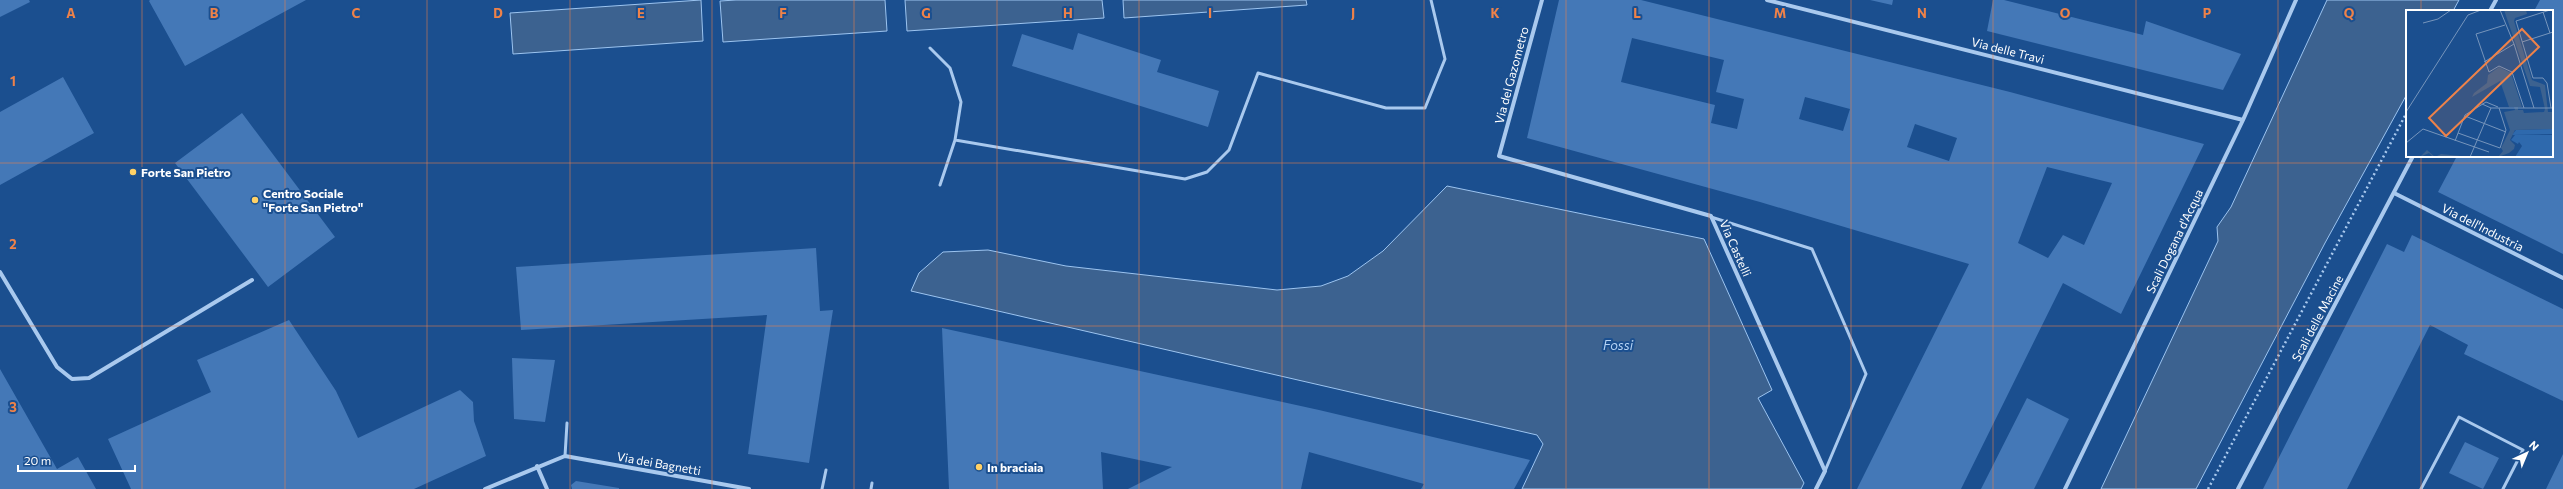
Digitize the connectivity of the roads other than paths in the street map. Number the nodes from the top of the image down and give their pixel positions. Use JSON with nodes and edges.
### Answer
{"nodes":[{"id":1,"x":1431,"y":0,"type":"edge"},
{"id":2,"x":1542,"y":0,"type":"edge"},
{"id":3,"x":1767,"y":0,"type":"edge"},
{"id":4,"x":2296,"y":0,"type":"edge"},
{"id":5,"x":2496,"y":0,"type":"edge"},
{"id":6,"x":2491,"y":10,"type":"edge"},
{"id":7,"x":930,"y":48,"type":"dead end"},
{"id":8,"x":2243,"y":120,"type":"junction"},
{"id":9,"x":955,"y":140,"type":"junction"},
{"id":10,"x":1499,"y":156,"type":"joint"},
{"id":11,"x":2412,"y":157,"type":"edge"},
{"id":12,"x":940,"y":184,"type":"dead end"},
{"id":13,"x":2394,"y":193,"type":"junction"},
{"id":14,"x":1711,"y":216,"type":"junction"},
{"id":15,"x":0,"y":272,"type":"edge"},
{"id":16,"x":2563,"y":278,"type":"edge"},
{"id":17,"x":252,"y":280,"type":"dead end"},
{"id":18,"x":567,"y":422,"type":"dead end"},
{"id":19,"x":565,"y":456,"type":"junction"},
{"id":20,"x":537,"y":466,"type":"junction"},
{"id":21,"x":826,"y":470,"type":"dead end"},
{"id":22,"x":1825,"y":471,"type":"junction"},
{"id":23,"x":872,"y":482,"type":"dead end"},
{"id":24,"x":485,"y":489,"type":"edge"},
{"id":25,"x":547,"y":489,"type":"edge"},
{"id":26,"x":749,"y":489,"type":"edge"},
{"id":27,"x":822,"y":489,"type":"edge"},
{"id":28,"x":872,"y":489,"type":"edge"},
{"id":29,"x":1816,"y":489,"type":"edge"},
{"id":30,"x":2065,"y":489,"type":"edge"},
{"id":31,"x":2238,"y":489,"type":"edge"},
{"id":32,"x":2421,"y":489,"type":"edge"},
{"id":33,"x":2503,"y":489,"type":"edge"}],
"edges":[{"from":1,"to":9,"type":"lane"},
{"from":2,"to":10,"type":"street","name":"Via del Gazometro"},
{"from":3,"to":8,"type":"street","name":"Via delle Travi"},
{"from":4,"to":8,"type":"street","name":"Scali Dogana d'Acqua"},
{"from":5,"to":6,"type":"street"},
{"from":7,"to":9,"type":"lane"},
{"from":8,"to":30,"type":"street","name":"Scali Dogana d'Acqua"},
{"from":9,"to":12,"type":"lane"},
{"from":10,"to":14,"type":"street","name":"Via Castelli"},
{"from":11,"to":13,"type":"street","name":"Scali delle Macine"},
{"from":13,"to":16,"type":"street","name":"Via dell'Industria"},
{"from":13,"to":31,"type":"street","name":"Scali delle Macine"},
{"from":14,"to":22,"type":"street","name":"Via Castelli"},
{"from":14,"to":22,"type":"lane"},
{"from":15,"to":17,"type":"street"},
{"from":18,"to":19,"type":"lane"},
{"from":19,"to":20,"type":"street","name":"Via dei Bagnetti"},
{"from":19,"to":26,"type":"street","name":"Via dei Bagnetti"},
{"from":20,"to":24,"type":"street","name":"Via dei Bagnetti"},
{"from":20,"to":25,"type":"street"},
{"from":21,"to":27,"type":"lane"},
{"from":22,"to":29,"type":"street"},
{"from":23,"to":28,"type":"lane"},
{"from":32,"to":33,"type":"lane"}]}
